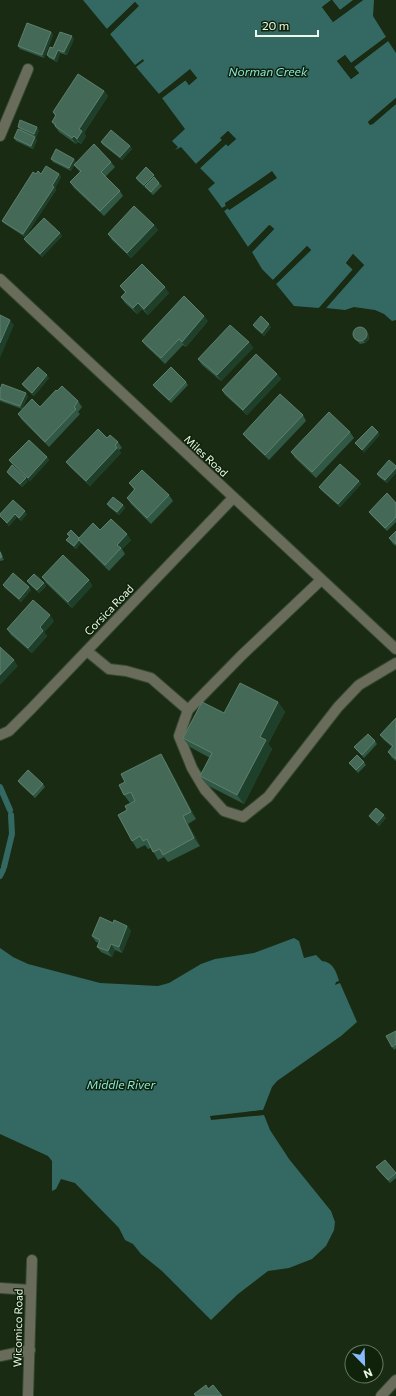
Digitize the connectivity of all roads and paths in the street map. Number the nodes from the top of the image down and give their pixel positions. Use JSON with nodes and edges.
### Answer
{"nodes":[{"id":1,"x":28,"y":70,"type":"dead end"},
{"id":2,"x":0,"y":136,"type":"edge"},
{"id":3,"x":0,"y":279,"type":"edge"},
{"id":4,"x":233,"y":498,"type":"junction"},
{"id":5,"x":322,"y":580,"type":"junction"},
{"id":6,"x":396,"y":649,"type":"edge"},
{"id":7,"x":87,"y":651,"type":"junction"},
{"id":8,"x":396,"y":663,"type":"edge"},
{"id":9,"x":188,"y":710,"type":"junction"},
{"id":10,"x":0,"y":735,"type":"edge"},
{"id":11,"x":32,"y":1260,"type":"dead end"},
{"id":12,"x":0,"y":1288,"type":"edge"},
{"id":13,"x":31,"y":1290,"type":"junction"},
{"id":14,"x":30,"y":1350,"type":"junction"},
{"id":15,"x":0,"y":1356,"type":"edge"},
{"id":16,"x":396,"y":1380,"type":"edge"},
{"id":17,"x":28,"y":1396,"type":"edge"},
{"id":18,"x":381,"y":1396,"type":"edge"}],
"edges":[{"from":1,"to":2,"type":"street"},
{"from":3,"to":4,"type":"street","name":"Miles Road"},
{"from":4,"to":5,"type":"street","name":"Miles Road"},
{"from":4,"to":7,"type":"street","name":"Corsica Road"},
{"from":5,"to":6,"type":"street","name":"Miles Road"},
{"from":5,"to":9,"type":"street"},
{"from":7,"to":9,"type":"street"},
{"from":7,"to":10,"type":"street","name":"Corsica Road"},
{"from":8,"to":9,"type":"street"},
{"from":11,"to":13,"type":"street","name":"Wicomico Road"},
{"from":12,"to":13,"type":"street"},
{"from":13,"to":14,"type":"street","name":"Wicomico Road"},
{"from":14,"to":15,"type":"street"},
{"from":14,"to":17,"type":"street","name":"Wicomico Road"},
{"from":16,"to":18,"type":"street"}]}
